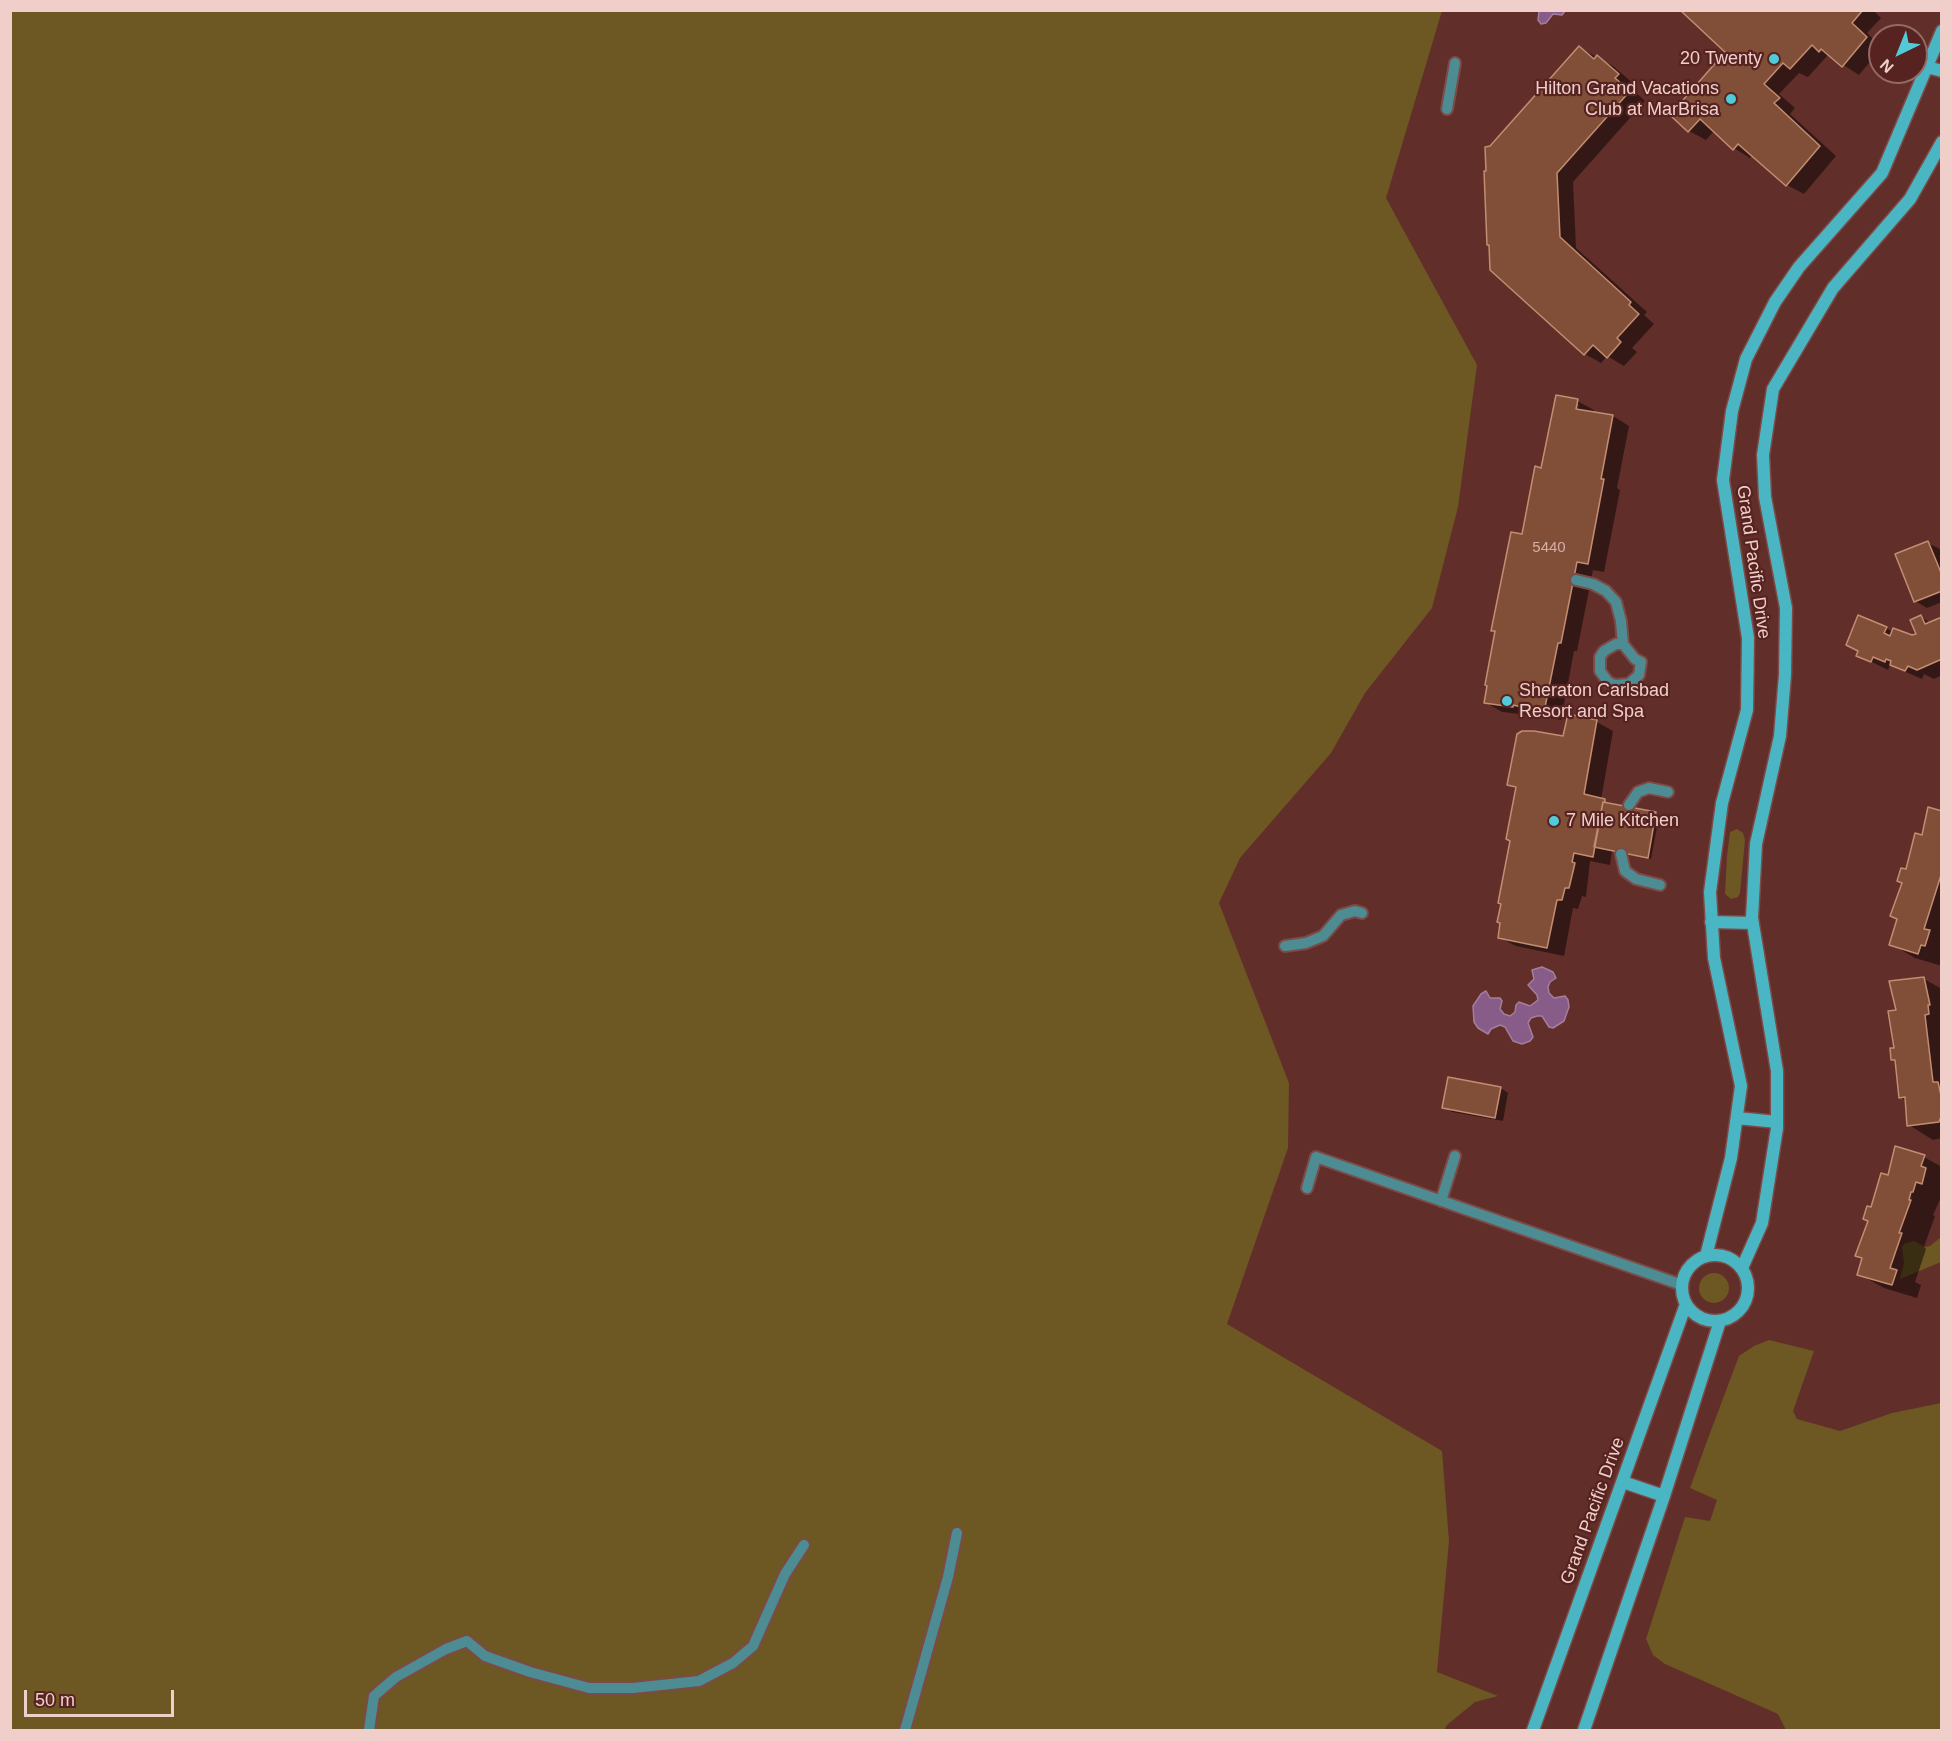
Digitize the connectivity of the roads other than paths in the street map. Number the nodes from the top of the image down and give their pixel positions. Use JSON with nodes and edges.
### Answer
{"nodes":[{"id":1,"x":1941,"y":31,"type":"edge"},
{"id":2,"x":1455,"y":63,"type":"dead end"},
{"id":3,"x":1928,"y":64,"type":"edge"},
{"id":4,"x":1920,"y":84,"type":"edge"},
{"id":5,"x":1447,"y":109,"type":"dead end"},
{"id":6,"x":1941,"y":142,"type":"edge"},
{"id":7,"x":1576,"y":580,"type":"dead end"},
{"id":8,"x":1623,"y":644,"type":"dead end"},
{"id":9,"x":1668,"y":792,"type":"dead end"},
{"id":10,"x":1629,"y":806,"type":"dead end"},
{"id":11,"x":1621,"y":854,"type":"dead end"},
{"id":12,"x":1660,"y":885,"type":"dead end"},
{"id":13,"x":1362,"y":913,"type":"dead end"},
{"id":14,"x":1711,"y":922,"type":"junction"},
{"id":15,"x":1753,"y":923,"type":"junction"},
{"id":16,"x":1285,"y":946,"type":"dead end"},
{"id":17,"x":1737,"y":1118,"type":"junction"},
{"id":18,"x":1777,"y":1122,"type":"junction"},
{"id":19,"x":1455,"y":1156,"type":"dead end"},
{"id":20,"x":1306,"y":1188,"type":"dead end"},
{"id":21,"x":1442,"y":1201,"type":"junction"},
{"id":22,"x":1706,"y":1256,"type":"junction"},
{"id":23,"x":1742,"y":1268,"type":"junction"},
{"id":24,"x":1682,"y":1285,"type":"junction"},
{"id":25,"x":1686,"y":1304,"type":"junction"},
{"id":26,"x":1720,"y":1321,"type":"junction"},
{"id":27,"x":1623,"y":1482,"type":"junction"},
{"id":28,"x":1664,"y":1496,"type":"junction"},
{"id":29,"x":957,"y":1533,"type":"dead end"},
{"id":30,"x":804,"y":1545,"type":"dead end"},
{"id":31,"x":369,"y":1731,"type":"edge"},
{"id":32,"x":905,"y":1731,"type":"edge"},
{"id":33,"x":1533,"y":1731,"type":"edge"},
{"id":34,"x":1584,"y":1731,"type":"edge"}],
"edges":[{"from":1,"to":3,"type":"street","name":"Grand Pacific Drive"},
{"from":2,"to":5,"type":"lane"},
{"from":4,"to":14,"type":"street","name":"Grand Pacific Drive"},
{"from":6,"to":15,"type":"street","name":"Grand Pacific Drive"},
{"from":7,"to":8,"type":"lane"},
{"from":9,"to":10,"type":"lane"},
{"from":11,"to":12,"type":"lane"},
{"from":13,"to":16,"type":"lane"},
{"from":14,"to":15,"type":"street"},
{"from":14,"to":17,"type":"street","name":"Grand Pacific Drive"},
{"from":15,"to":18,"type":"street","name":"Grand Pacific Drive"},
{"from":17,"to":18,"type":"street"},
{"from":17,"to":22,"type":"street","name":"Grand Pacific Drive"},
{"from":18,"to":23,"type":"street","name":"Grand Pacific Drive"},
{"from":19,"to":21,"type":"lane"},
{"from":20,"to":21,"type":"lane"},
{"from":21,"to":24,"type":"lane"},
{"from":22,"to":23,"type":"street"},
{"from":22,"to":24,"type":"street"},
{"from":23,"to":26,"type":"street"},
{"from":24,"to":25,"type":"street"},
{"from":25,"to":26,"type":"street"},
{"from":25,"to":27,"type":"street","name":"Grand Pacific Drive"},
{"from":26,"to":28,"type":"street"},
{"from":27,"to":28,"type":"street"},
{"from":27,"to":33,"type":"street","name":"Grand Pacific Drive"},
{"from":28,"to":34,"type":"street"},
{"from":29,"to":32,"type":"lane"},
{"from":30,"to":31,"type":"lane"}]}
